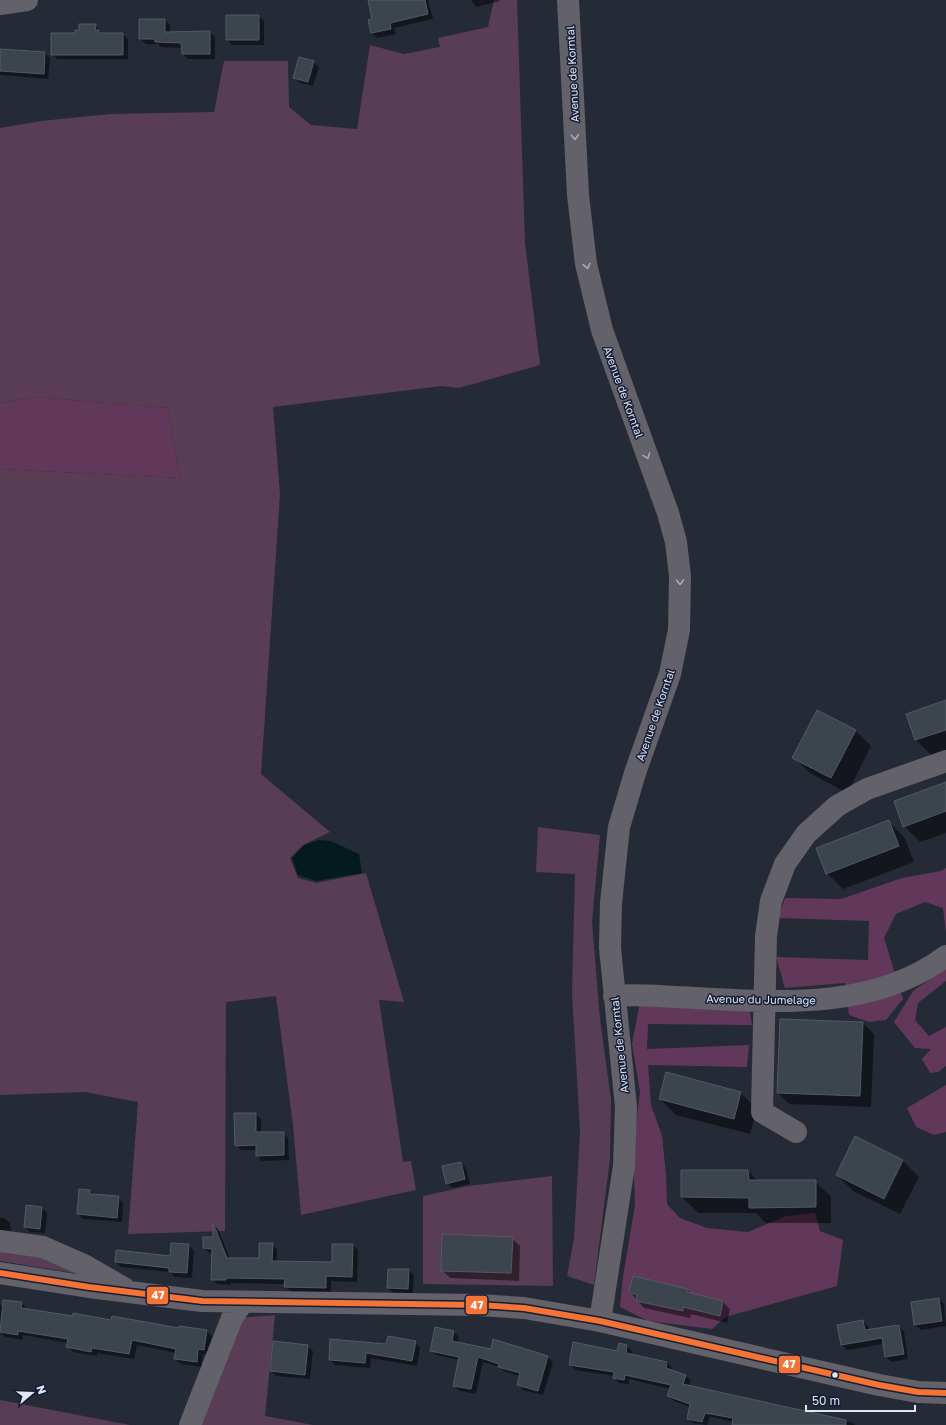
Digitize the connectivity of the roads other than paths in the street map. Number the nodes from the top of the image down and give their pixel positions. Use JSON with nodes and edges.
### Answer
{"nodes":[{"id":1,"x":27,"y":0,"type":"edge"},
{"id":2,"x":568,"y":0,"type":"edge"},
{"id":3,"x":0,"y":4,"type":"edge"},
{"id":4,"x":946,"y":761,"type":"edge"},
{"id":5,"x":946,"y":956,"type":"edge"},
{"id":6,"x":614,"y":996,"type":"junction"},
{"id":7,"x":764,"y":1000,"type":"junction"},
{"id":8,"x":796,"y":1132,"type":"dead end"},
{"id":9,"x":0,"y":1241,"type":"edge"},
{"id":10,"x":0,"y":1272,"type":"edge"},
{"id":11,"x":133,"y":1294,"type":"junction"},
{"id":12,"x":243,"y":1302,"type":"junction"},
{"id":13,"x":600,"y":1321,"type":"junction"},
{"id":14,"x":946,"y":1393,"type":"edge"},
{"id":15,"x":190,"y":1425,"type":"edge"}],
"edges":[{"from":1,"to":3,"type":"street"},
{"from":2,"to":6,"type":"street","name":"Avenue de Korntal","one_way":true},
{"from":4,"to":7,"type":"street"},
{"from":5,"to":7,"type":"street","name":"Avenue du Jumelage"},
{"from":6,"to":7,"type":"street","name":"Avenue du Jumelage"},
{"from":6,"to":13,"type":"street","name":"Avenue de Korntal"},
{"from":7,"to":8,"type":"street"},
{"from":9,"to":11,"type":"street"},
{"from":10,"to":11,"type":"street"},
{"from":11,"to":12,"type":"street"},
{"from":12,"to":13,"type":"street"},
{"from":12,"to":15,"type":"street"},
{"from":13,"to":14,"type":"street"}]}
